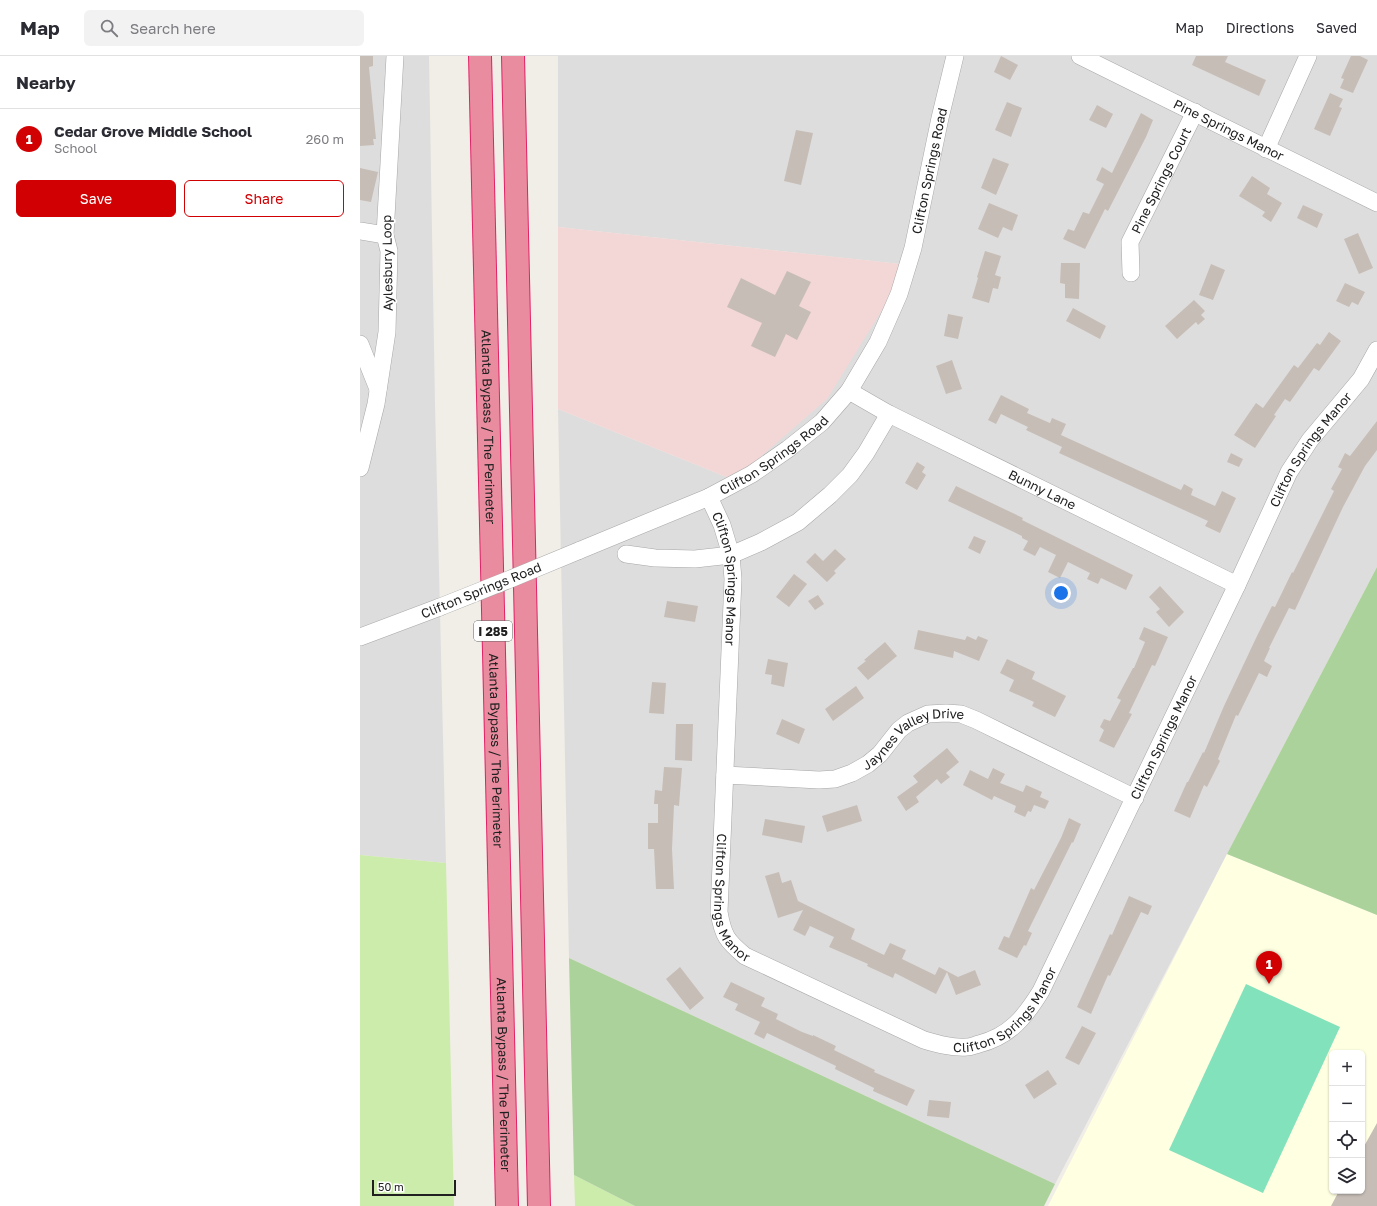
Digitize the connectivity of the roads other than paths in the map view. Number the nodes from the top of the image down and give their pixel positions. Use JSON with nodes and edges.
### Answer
{"nodes":[{"id":1,"x":395,"y":56,"type":"edge"},
{"id":2,"x":480,"y":56,"type":"edge"},
{"id":3,"x":513,"y":56,"type":"edge"},
{"id":4,"x":955,"y":56,"type":"edge"},
{"id":5,"x":1080,"y":56,"type":"edge"},
{"id":6,"x":1308,"y":56,"type":"edge"},
{"id":7,"x":1195,"y":112,"type":"junction"},
{"id":8,"x":1266,"y":149,"type":"junction"},
{"id":9,"x":1377,"y":203,"type":"edge"},
{"id":10,"x":360,"y":231,"type":"edge"},
{"id":11,"x":385,"y":235,"type":"junction"},
{"id":12,"x":1131,"y":272,"type":"dead end"},
{"id":13,"x":360,"y":344,"type":"edge"},
{"id":14,"x":1377,"y":350,"type":"edge"},
{"id":15,"x":378,"y":390,"type":"junction"},
{"id":16,"x":849,"y":391,"type":"junction"},
{"id":17,"x":889,"y":414,"type":"junction"},
{"id":18,"x":360,"y":468,"type":"edge"},
{"id":19,"x":709,"y":497,"type":"junction"},
{"id":20,"x":626,"y":554,"type":"dead end"},
{"id":21,"x":731,"y":555,"type":"junction"},
{"id":22,"x":1237,"y":584,"type":"junction"},
{"id":23,"x":361,"y":635,"type":"edge"},
{"id":24,"x":725,"y":775,"type":"junction"},
{"id":25,"x":1135,"y":798,"type":"junction"},
{"id":26,"x":507,"y":1206,"type":"edge"},
{"id":27,"x":539,"y":1206,"type":"edge"}],
"edges":[{"from":1,"to":11,"type":"street","name":"Aylesbury Loop"},
{"from":2,"to":26,"type":"highway","name":"Atlanta Bypass / The Perimeter","number":"I 285"},
{"from":3,"to":27,"type":"highway","number":"I 285"},
{"from":4,"to":16,"type":"street","name":"Clifton Springs Road"},
{"from":5,"to":7,"type":"street","name":"Pine Springs Manor"},
{"from":6,"to":8,"type":"street"},
{"from":7,"to":8,"type":"street","name":"Pine Springs Manor"},
{"from":7,"to":12,"type":"street","name":"Pine Springs Court"},
{"from":8,"to":9,"type":"street","name":"Pine Springs Manor"},
{"from":10,"to":11,"type":"street"},
{"from":11,"to":15,"type":"street","name":"Aylesbury Loop"},
{"from":13,"to":15,"type":"street"},
{"from":14,"to":22,"type":"street","name":"Clifton Springs Manor"},
{"from":15,"to":18,"type":"street","name":"Aylesbury Loop"},
{"from":16,"to":17,"type":"street","name":"Bunny Lane"},
{"from":16,"to":19,"type":"street","name":"Clifton Springs Road"},
{"from":17,"to":21,"type":"street"},
{"from":17,"to":22,"type":"street","name":"Bunny Lane"},
{"from":19,"to":21,"type":"street","name":"Clifton Springs Manor"},
{"from":19,"to":23,"type":"street","name":"Clifton Springs Road","bridge":true},
{"from":20,"to":21,"type":"street"},
{"from":21,"to":24,"type":"street","name":"Clifton Springs Manor"},
{"from":22,"to":25,"type":"street","name":"Clifton Springs Manor"},
{"from":24,"to":25,"type":"street","name":"Jaynes Valley Drive"},
{"from":24,"to":25,"type":"street","name":"Clifton Springs Manor"}]}
